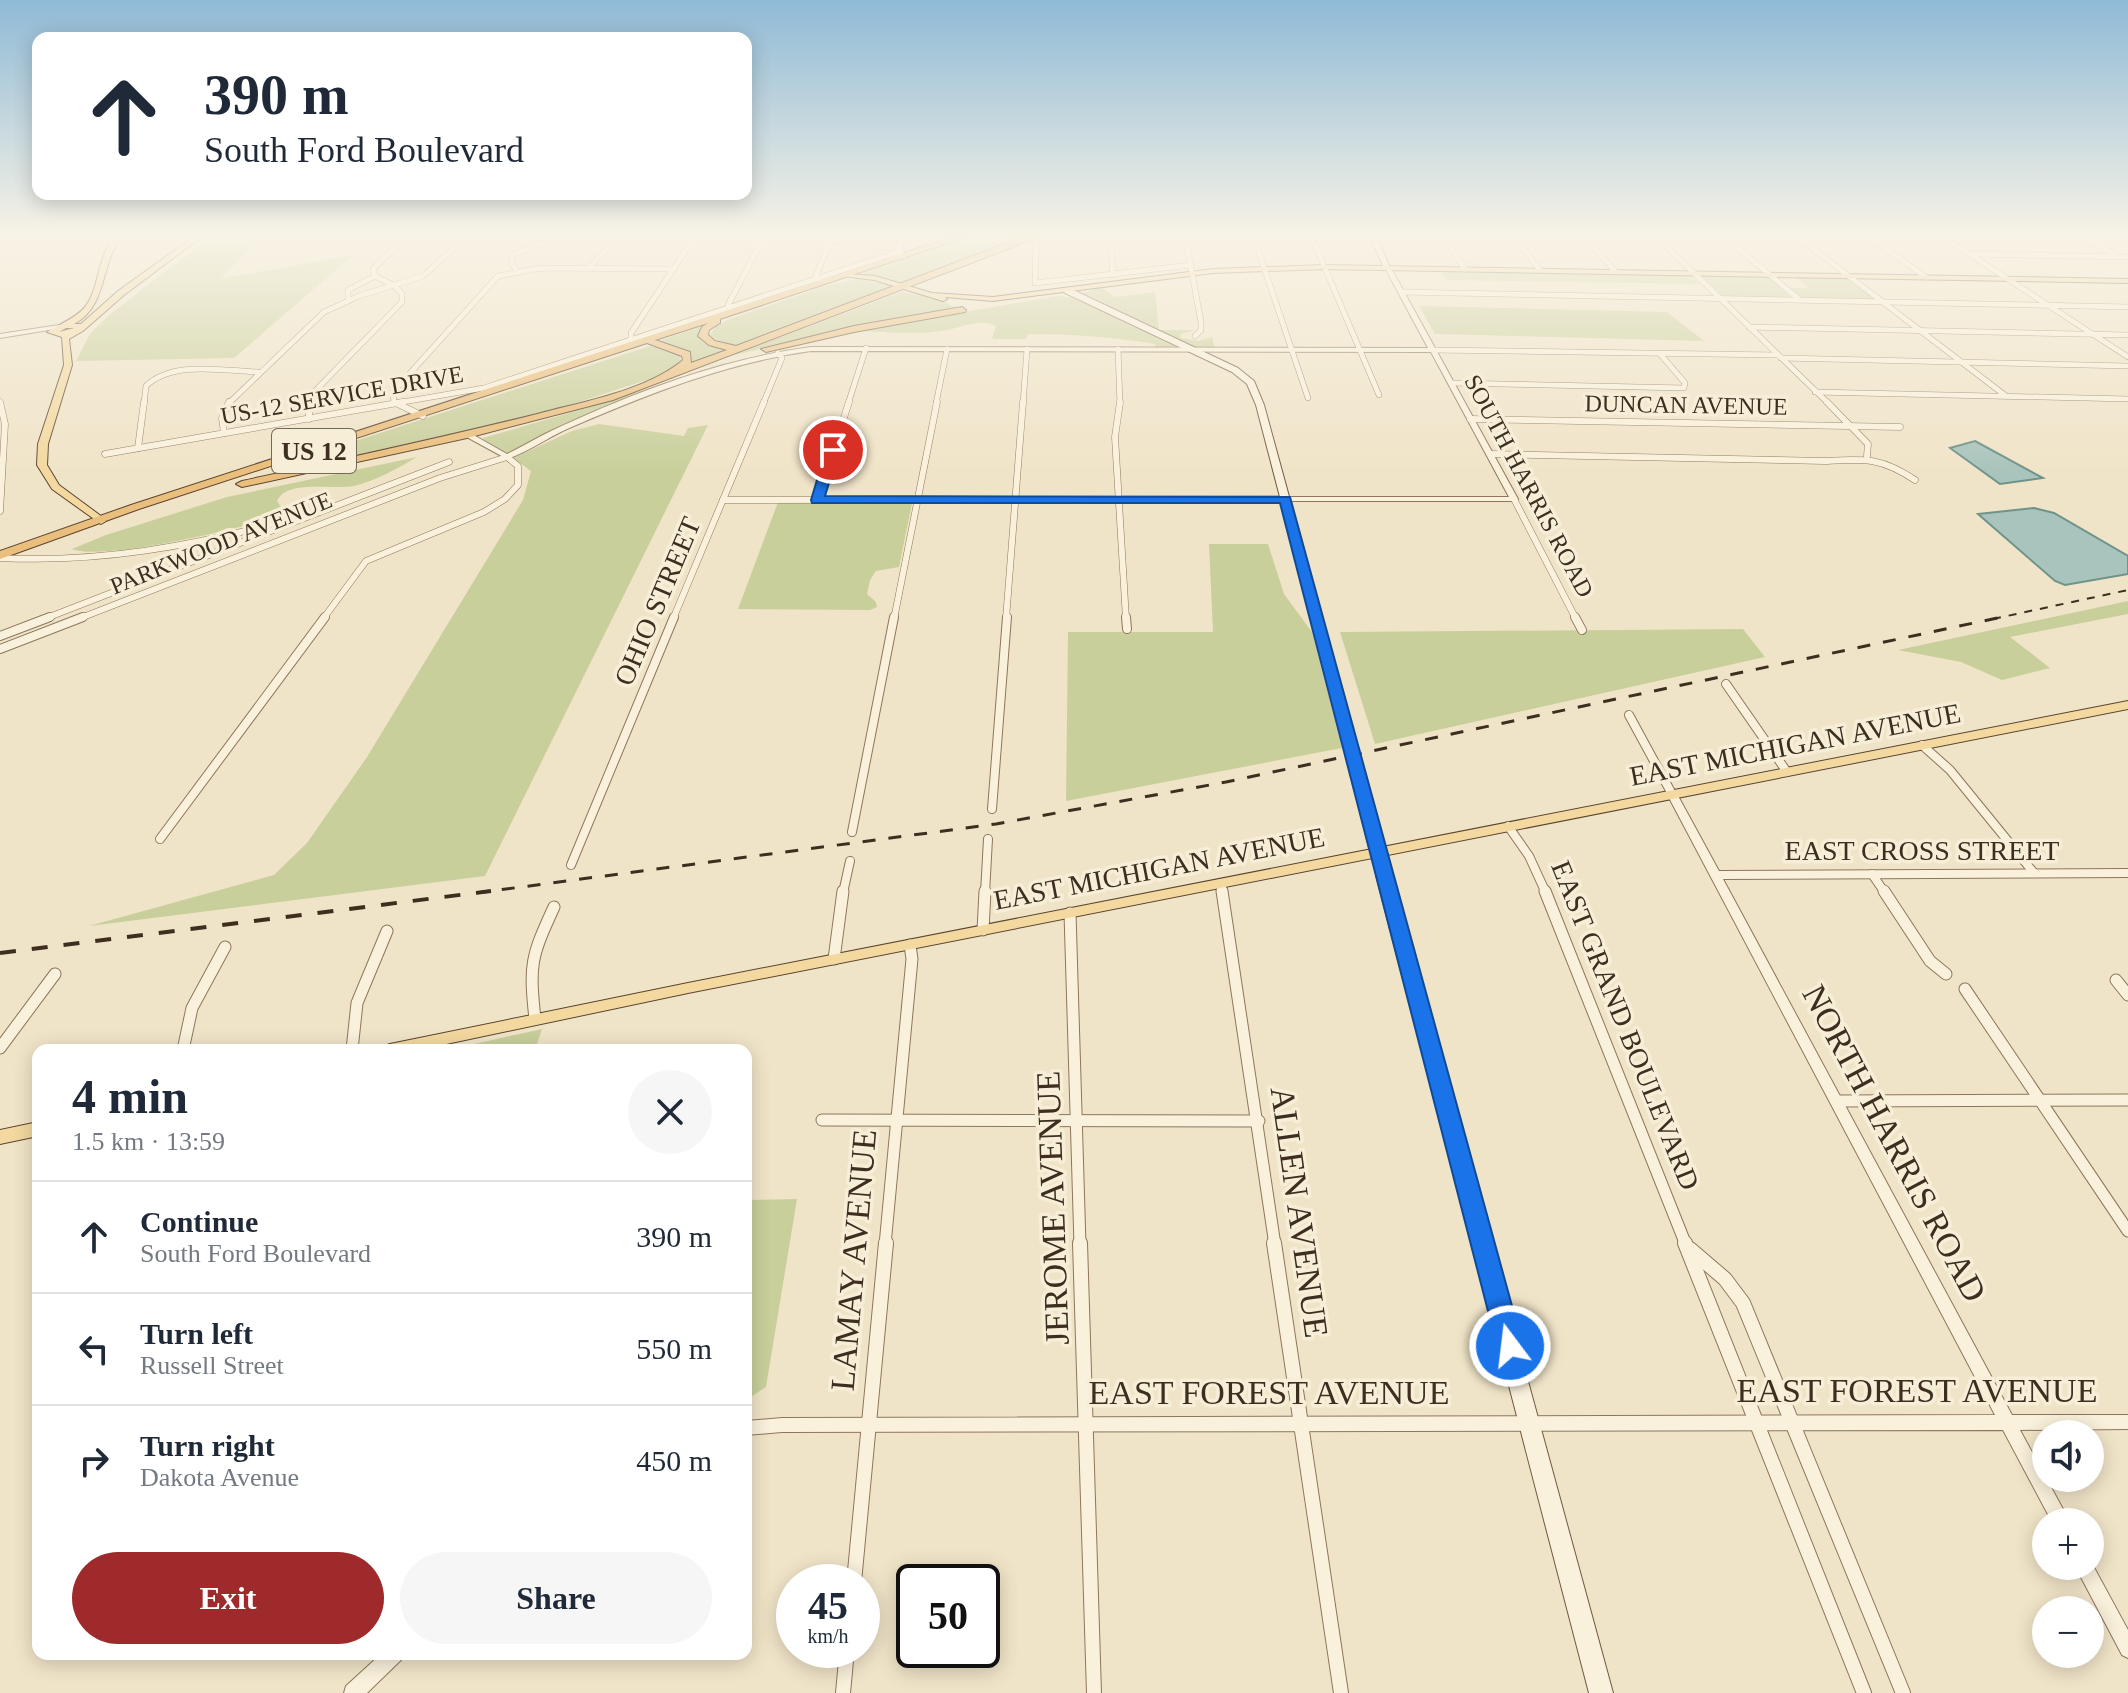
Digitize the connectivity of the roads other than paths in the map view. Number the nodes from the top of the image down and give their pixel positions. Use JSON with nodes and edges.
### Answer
{"nodes":[{"id":1,"x":82,"y":314,"type":"edge"},
{"id":2,"x":96,"y":314,"type":"edge"},
{"id":3,"x":322,"y":314,"type":"edge"},
{"id":4,"x":390,"y":314,"type":"edge"},
{"id":5,"x":461,"y":314,"type":"edge"},
{"id":6,"x":644,"y":314,"type":"edge"},
{"id":7,"x":723,"y":314,"type":"edge"},
{"id":8,"x":725,"y":314,"type":"edge"},
{"id":9,"x":727,"y":314,"type":"edge"},
{"id":10,"x":832,"y":314,"type":"edge"},
{"id":11,"x":941,"y":314,"type":"edge"},
{"id":12,"x":1116,"y":314,"type":"edge"},
{"id":13,"x":1199,"y":314,"type":"edge"},
{"id":14,"x":1279,"y":314,"type":"edge"},
{"id":15,"x":1344,"y":314,"type":"edge"},
{"id":16,"x":1414,"y":314,"type":"edge"},
{"id":17,"x":1736,"y":314,"type":"edge"},
{"id":18,"x":1899,"y":314,"type":"edge"},
{"id":19,"x":2060,"y":314,"type":"edge"},
{"id":20,"x":1749,"y":327,"type":"junction"},
{"id":21,"x":56,"y":330,"type":"junction"},
{"id":22,"x":76,"y":331,"type":"junction"},
{"id":23,"x":1921,"y":331,"type":"junction"},
{"id":24,"x":2093,"y":335,"type":"junction"},
{"id":25,"x":2128,"y":335,"type":"edge"},
{"id":26,"x":1195,"y":336,"type":"dead end"},
{"id":27,"x":0,"y":337,"type":"edge"},
{"id":28,"x":631,"y":341,"type":"junction"},
{"id":29,"x":646,"y":343,"type":"junction"},
{"id":30,"x":866,"y":348,"type":"junction"},
{"id":31,"x":947,"y":349,"type":"junction"},
{"id":32,"x":1027,"y":349,"type":"junction"},
{"id":33,"x":1118,"y":349,"type":"junction"},
{"id":34,"x":738,"y":350,"type":"junction"},
{"id":35,"x":1192,"y":350,"type":"junction"},
{"id":36,"x":1292,"y":350,"type":"junction"},
{"id":37,"x":1360,"y":350,"type":"junction"},
{"id":38,"x":1433,"y":350,"type":"junction"},
{"id":39,"x":778,"y":353,"type":"junction"},
{"id":40,"x":68,"y":355,"type":"junction"},
{"id":41,"x":1661,"y":355,"type":"junction"},
{"id":42,"x":1779,"y":356,"type":"junction"},
{"id":43,"x":2128,"y":357,"type":"edge"},
{"id":44,"x":1962,"y":362,"type":"junction"},
{"id":45,"x":2128,"y":366,"type":"edge"},
{"id":46,"x":150,"y":370,"type":"dead end"},
{"id":47,"x":258,"y":372,"type":"junction"},
{"id":48,"x":159,"y":375,"type":"junction"},
{"id":49,"x":1452,"y":383,"type":"junction"},
{"id":50,"x":631,"y":391,"type":"junction"},
{"id":51,"x":1815,"y":392,"type":"junction"},
{"id":52,"x":1379,"y":395,"type":"dead end"},
{"id":53,"x":2006,"y":396,"type":"junction"},
{"id":54,"x":1308,"y":398,"type":"dead end"},
{"id":55,"x":2128,"y":399,"type":"edge"},
{"id":56,"x":0,"y":402,"type":"edge"},
{"id":57,"x":400,"y":404,"type":"junction"},
{"id":58,"x":423,"y":416,"type":"junction"},
{"id":59,"x":309,"y":419,"type":"junction"},
{"id":60,"x":1470,"y":419,"type":"junction"},
{"id":61,"x":1853,"y":427,"type":"junction"},
{"id":62,"x":1900,"y":427,"type":"dead end"},
{"id":63,"x":224,"y":433,"type":"junction"},
{"id":64,"x":467,"y":435,"type":"junction"},
{"id":65,"x":138,"y":448,"type":"junction"},
{"id":66,"x":320,"y":449,"type":"junction"},
{"id":67,"x":105,"y":454,"type":"dead end"},
{"id":68,"x":1490,"y":454,"type":"junction"},
{"id":69,"x":1867,"y":456,"type":"junction"},
{"id":70,"x":507,"y":457,"type":"junction"},
{"id":71,"x":449,"y":462,"type":"dead end"},
{"id":72,"x":315,"y":467,"type":"junction"},
{"id":73,"x":1915,"y":480,"type":"dead end"},
{"id":74,"x":1286,"y":499,"type":"junction"},
{"id":75,"x":1514,"y":499,"type":"junction"},
{"id":76,"x":723,"y":500,"type":"junction"},
{"id":77,"x":817,"y":500,"type":"junction"},
{"id":78,"x":1016,"y":500,"type":"junction"},
{"id":79,"x":1121,"y":500,"type":"junction"},
{"id":80,"x":917,"y":501,"type":"junction"},
{"id":81,"x":0,"y":511,"type":"edge"},
{"id":82,"x":323,"y":512,"type":"junction"},
{"id":83,"x":101,"y":521,"type":"junction"},
{"id":84,"x":0,"y":556,"type":"edge"},
{"id":85,"x":1127,"y":629,"type":"dead end"},
{"id":86,"x":1582,"y":630,"type":"dead end"},
{"id":87,"x":0,"y":636,"type":"edge"},
{"id":88,"x":0,"y":649,"type":"edge"},
{"id":89,"x":1726,"y":684,"type":"dead end"},
{"id":90,"x":2128,"y":705,"type":"edge"},
{"id":91,"x":1629,"y":715,"type":"dead end"},
{"id":92,"x":1922,"y":745,"type":"junction"},
{"id":93,"x":1787,"y":772,"type":"junction"},
{"id":94,"x":1672,"y":794,"type":"junction"},
{"id":95,"x":992,"y":809,"type":"dead end"},
{"id":96,"x":1508,"y":826,"type":"junction"},
{"id":97,"x":852,"y":832,"type":"dead end"},
{"id":98,"x":160,"y":839,"type":"dead end"},
{"id":99,"x":988,"y":839,"type":"dead end"},
{"id":100,"x":850,"y":861,"type":"dead end"},
{"id":101,"x":571,"y":865,"type":"dead end"},
{"id":102,"x":2034,"y":873,"type":"junction"},
{"id":103,"x":2128,"y":873,"type":"edge"},
{"id":104,"x":1872,"y":874,"type":"junction"},
{"id":105,"x":1716,"y":875,"type":"junction"},
{"id":106,"x":1221,"y":883,"type":"junction"},
{"id":107,"x":554,"y":907,"type":"dead end"},
{"id":108,"x":1070,"y":913,"type":"junction"},
{"id":109,"x":983,"y":930,"type":"junction"},
{"id":110,"x":387,"y":931,"type":"dead end"},
{"id":111,"x":910,"y":945,"type":"junction"},
{"id":112,"x":225,"y":947,"type":"dead end"},
{"id":113,"x":834,"y":959,"type":"junction"},
{"id":114,"x":55,"y":974,"type":"dead end"},
{"id":115,"x":1946,"y":974,"type":"dead end"},
{"id":116,"x":2116,"y":980,"type":"dead end"},
{"id":117,"x":1965,"y":989,"type":"dead end"},
{"id":118,"x":2128,"y":995,"type":"edge"},
{"id":119,"x":535,"y":1019,"type":"junction"},
{"id":120,"x":183,"y":1044,"type":"edge"},
{"id":121,"x":352,"y":1044,"type":"edge"},
{"id":122,"x":418,"y":1044,"type":"edge"},
{"id":123,"x":0,"y":1048,"type":"edge"},
{"id":124,"x":2039,"y":1100,"type":"junction"},
{"id":125,"x":2128,"y":1100,"type":"edge"},
{"id":126,"x":1836,"y":1101,"type":"junction"},
{"id":127,"x":822,"y":1120,"type":"dead end"},
{"id":128,"x":896,"y":1120,"type":"junction"},
{"id":129,"x":1077,"y":1121,"type":"junction"},
{"id":130,"x":1259,"y":1121,"type":"junction"},
{"id":131,"x":32,"y":1130,"type":"edge"},
{"id":132,"x":0,"y":1137,"type":"edge"},
{"id":133,"x":2128,"y":1231,"type":"edge"},
{"id":134,"x":1688,"y":1247,"type":"junction"},
{"id":135,"x":1756,"y":1421,"type":"junction"},
{"id":136,"x":1794,"y":1421,"type":"junction"},
{"id":137,"x":1302,"y":1422,"type":"junction"},
{"id":138,"x":2007,"y":1422,"type":"junction"},
{"id":139,"x":2128,"y":1422,"type":"edge"},
{"id":140,"x":1531,"y":1423,"type":"junction"},
{"id":141,"x":1086,"y":1424,"type":"junction"},
{"id":142,"x":869,"y":1425,"type":"junction"},
{"id":143,"x":752,"y":1428,"type":"edge"},
{"id":144,"x":2053,"y":1508,"type":"edge"},
{"id":145,"x":856,"y":1564,"type":"edge"},
{"id":146,"x":2091,"y":1580,"type":"edge"},
{"id":147,"x":2128,"y":1649,"type":"edge"},
{"id":148,"x":388,"y":1660,"type":"edge"},
{"id":149,"x":845,"y":1668,"type":"edge"},
{"id":150,"x":353,"y":1693,"type":"edge"},
{"id":151,"x":843,"y":1693,"type":"edge"},
{"id":152,"x":1094,"y":1693,"type":"edge"},
{"id":153,"x":1341,"y":1693,"type":"edge"},
{"id":154,"x":1601,"y":1693,"type":"edge"},
{"id":155,"x":1864,"y":1693,"type":"edge"},
{"id":156,"x":1903,"y":1693,"type":"edge"}],
"edges":[{"from":1,"to":21,"type":"main road"},
{"from":2,"to":22,"type":"main road"},
{"from":3,"to":47,"type":"street"},
{"from":4,"to":59,"type":"street"},
{"from":5,"to":57,"type":"street"},
{"from":6,"to":28,"type":"street"},
{"from":7,"to":28,"type":"street","name":"US-12 SERVICE DRIVE"},
{"from":8,"to":29,"type":"highway","name":"US 12","number":"US 12"},
{"from":9,"to":34,"type":"highway"},
{"from":10,"to":34,"type":"highway","name":"US 12","number":"US 12"},
{"from":11,"to":50,"type":"highway"},
{"from":12,"to":35,"type":"main road"},
{"from":13,"to":26,"type":"street"},
{"from":14,"to":36,"type":"street"},
{"from":15,"to":37,"type":"street"},
{"from":16,"to":38,"type":"street","name":"SOUTH HARRIS ROAD"},
{"from":17,"to":20,"type":"street"},
{"from":18,"to":23,"type":"street"},
{"from":19,"to":24,"type":"street"},
{"from":20,"to":23,"type":"street"},
{"from":20,"to":42,"type":"street"},
{"from":21,"to":22,"type":"main road"},
{"from":21,"to":27,"type":"street"},
{"from":21,"to":40,"type":"main road"},
{"from":22,"to":40,"type":"main road"},
{"from":23,"to":24,"type":"street"},
{"from":23,"to":44,"type":"street"},
{"from":24,"to":25,"type":"street"},
{"from":24,"to":43,"type":"street"},
{"from":28,"to":57,"type":"street","name":"US-12 SERVICE DRIVE"},
{"from":29,"to":50,"type":"highway"},
{"from":29,"to":58,"type":"highway","name":"US 12","number":"US 12"},
{"from":30,"to":31,"type":"street","name":"PARKWOOD AVENUE"},
{"from":30,"to":39,"type":"street","name":"PARKWOOD AVENUE"},
{"from":30,"to":77,"type":"street"},
{"from":31,"to":32,"type":"street","name":"PARKWOOD AVENUE"},
{"from":31,"to":80,"type":"street"},
{"from":32,"to":33,"type":"street","name":"PARKWOOD AVENUE"},
{"from":32,"to":78,"type":"street"},
{"from":33,"to":35,"type":"street","name":"PARKWOOD AVENUE"},
{"from":33,"to":79,"type":"street"},
{"from":34,"to":50,"type":"highway","name":"US 12","number":"US 12"},
{"from":35,"to":36,"type":"street","name":"PARKWOOD AVENUE"},
{"from":35,"to":74,"type":"main road"},
{"from":36,"to":37,"type":"street","name":"PARKWOOD AVENUE"},
{"from":36,"to":54,"type":"street"},
{"from":37,"to":38,"type":"street","name":"PARKWOOD AVENUE"},
{"from":37,"to":52,"type":"street"},
{"from":38,"to":41,"type":"street","name":"PARKWOOD AVENUE"},
{"from":38,"to":49,"type":"street","name":"SOUTH HARRIS ROAD"},
{"from":39,"to":70,"type":"street","name":"PARKWOOD AVENUE"},
{"from":39,"to":76,"type":"street","name":"OHIO STREET"},
{"from":40,"to":83,"type":"main road"},
{"from":41,"to":42,"type":"street","name":"PARKWOOD AVENUE"},
{"from":41,"to":49,"type":"street"},
{"from":42,"to":44,"type":"street","name":"PARKWOOD AVENUE"},
{"from":42,"to":51,"type":"street"},
{"from":44,"to":45,"type":"street","name":"PARKWOOD AVENUE"},
{"from":44,"to":53,"type":"street"},
{"from":46,"to":48,"type":"street"},
{"from":47,"to":48,"type":"street"},
{"from":47,"to":63,"type":"street"},
{"from":48,"to":65,"type":"street"},
{"from":49,"to":60,"type":"street","name":"SOUTH HARRIS ROAD"},
{"from":50,"to":64,"type":"highway","name":"US 12","number":"US 12"},
{"from":51,"to":53,"type":"street"},
{"from":51,"to":61,"type":"street"},
{"from":53,"to":55,"type":"street"},
{"from":56,"to":81,"type":"street"},
{"from":57,"to":58,"type":"street"},
{"from":57,"to":59,"type":"street","name":"US-12 SERVICE DRIVE"},
{"from":58,"to":66,"type":"highway","name":"US 12","number":"US 12"},
{"from":59,"to":63,"type":"street","name":"US-12 SERVICE DRIVE"},
{"from":60,"to":61,"type":"street","name":"DUNCAN AVENUE"},
{"from":60,"to":68,"type":"street","name":"SOUTH HARRIS ROAD"},
{"from":61,"to":62,"type":"street","name":"DUNCAN AVENUE"},
{"from":61,"to":69,"type":"street"},
{"from":63,"to":65,"type":"street","name":"US-12 SERVICE DRIVE"},
{"from":64,"to":70,"type":"street"},
{"from":64,"to":72,"type":"highway","name":"US 12","number":"US 12"},
{"from":65,"to":67,"type":"street","name":"US-12 SERVICE DRIVE"},
{"from":66,"to":72,"type":"highway"},
{"from":66,"to":83,"type":"highway","name":"US 12","number":"US 12"},
{"from":68,"to":69,"type":"street"},
{"from":68,"to":75,"type":"street","name":"SOUTH HARRIS ROAD"},
{"from":69,"to":73,"type":"street"},
{"from":70,"to":88,"type":"street","name":"PARKWOOD AVENUE"},
{"from":70,"to":98,"type":"street"},
{"from":71,"to":82,"type":"street"},
{"from":72,"to":83,"type":"highway","name":"US 12","number":"US 12"},
{"from":74,"to":75,"type":"street"},
{"from":74,"to":79,"type":"street"},
{"from":74,"to":140,"type":"main road","bridge":true},
{"from":75,"to":86,"type":"street","name":"SOUTH HARRIS ROAD"},
{"from":76,"to":77,"type":"street"},
{"from":76,"to":101,"type":"street","name":"OHIO STREET"},
{"from":77,"to":80,"type":"street"},
{"from":78,"to":79,"type":"street"},
{"from":78,"to":80,"type":"street"},
{"from":78,"to":95,"type":"street"},
{"from":79,"to":85,"type":"street"},
{"from":80,"to":97,"type":"street"},
{"from":82,"to":84,"type":"street"},
{"from":82,"to":87,"type":"street"},
{"from":83,"to":84,"type":"highway","name":"US 12","number":"US 12"},
{"from":89,"to":93,"type":"street"},
{"from":90,"to":92,"type":"main road","name":"EAST MICHIGAN AVENUE"},
{"from":91,"to":94,"type":"street"},
{"from":92,"to":93,"type":"main road","name":"EAST MICHIGAN AVENUE"},
{"from":92,"to":102,"type":"street"},
{"from":93,"to":94,"type":"main road","name":"EAST MICHIGAN AVENUE"},
{"from":94,"to":96,"type":"main road","name":"EAST MICHIGAN AVENUE"},
{"from":94,"to":105,"type":"street","name":"NORTH HARRIS ROAD"},
{"from":96,"to":106,"type":"main road","name":"EAST MICHIGAN AVENUE"},
{"from":96,"to":134,"type":"street","name":"EAST GRAND BOULEVARD"},
{"from":99,"to":109,"type":"street"},
{"from":100,"to":113,"type":"street"},
{"from":102,"to":103,"type":"street","name":"EAST CROSS STREET"},
{"from":102,"to":104,"type":"street","name":"EAST CROSS STREET"},
{"from":104,"to":105,"type":"street","name":"EAST CROSS STREET"},
{"from":104,"to":115,"type":"street"},
{"from":105,"to":126,"type":"street","name":"NORTH HARRIS ROAD"},
{"from":106,"to":108,"type":"main road","name":"EAST MICHIGAN AVENUE"},
{"from":106,"to":130,"type":"street","name":"ALLEN AVENUE"},
{"from":107,"to":119,"type":"street"},
{"from":108,"to":109,"type":"main road","name":"EAST MICHIGAN AVENUE"},
{"from":108,"to":129,"type":"street","name":"JEROME AVENUE"},
{"from":109,"to":111,"type":"main road","name":"EAST MICHIGAN AVENUE"},
{"from":110,"to":121,"type":"street"},
{"from":111,"to":113,"type":"main road","name":"EAST MICHIGAN AVENUE"},
{"from":111,"to":128,"type":"street","name":"LAMAY AVENUE"},
{"from":112,"to":120,"type":"street"},
{"from":113,"to":119,"type":"main road","name":"EAST MICHIGAN AVENUE"},
{"from":114,"to":123,"type":"street"},
{"from":116,"to":118,"type":"street"},
{"from":117,"to":124,"type":"street"},
{"from":119,"to":122,"type":"main road","name":"EAST MICHIGAN AVENUE"},
{"from":124,"to":125,"type":"street"},
{"from":124,"to":126,"type":"street"},
{"from":124,"to":133,"type":"street"},
{"from":126,"to":138,"type":"street","name":"NORTH HARRIS ROAD"},
{"from":127,"to":128,"type":"street"},
{"from":128,"to":129,"type":"street"},
{"from":128,"to":142,"type":"street","name":"LAMAY AVENUE"},
{"from":129,"to":130,"type":"street"},
{"from":129,"to":141,"type":"street","name":"JEROME AVENUE"},
{"from":130,"to":137,"type":"street","name":"ALLEN AVENUE"},
{"from":131,"to":132,"type":"main road"},
{"from":134,"to":135,"type":"street","name":"EAST GRAND BOULEVARD"},
{"from":134,"to":136,"type":"street","name":"EAST GRAND BOULEVARD"},
{"from":135,"to":136,"type":"street","name":"EAST FOREST AVENUE"},
{"from":135,"to":140,"type":"street","name":"EAST FOREST AVENUE"},
{"from":135,"to":155,"type":"street","name":"EAST GRAND BOULEVARD"},
{"from":136,"to":138,"type":"street","name":"EAST FOREST AVENUE"},
{"from":136,"to":156,"type":"street","name":"EAST GRAND BOULEVARD"},
{"from":137,"to":140,"type":"street","name":"EAST FOREST AVENUE"},
{"from":137,"to":141,"type":"street","name":"EAST FOREST AVENUE"},
{"from":137,"to":153,"type":"street","name":"ALLEN AVENUE"},
{"from":138,"to":139,"type":"street","name":"EAST FOREST AVENUE"},
{"from":138,"to":144,"type":"street","name":"NORTH HARRIS ROAD"},
{"from":140,"to":154,"type":"main road"},
{"from":141,"to":142,"type":"street","name":"EAST FOREST AVENUE"},
{"from":141,"to":152,"type":"street","name":"JEROME AVENUE"},
{"from":142,"to":143,"type":"street","name":"EAST FOREST AVENUE"},
{"from":142,"to":145,"type":"street","name":"LAMAY AVENUE"},
{"from":146,"to":147,"type":"street"},
{"from":148,"to":150,"type":"street"},
{"from":149,"to":151,"type":"street"}]}
